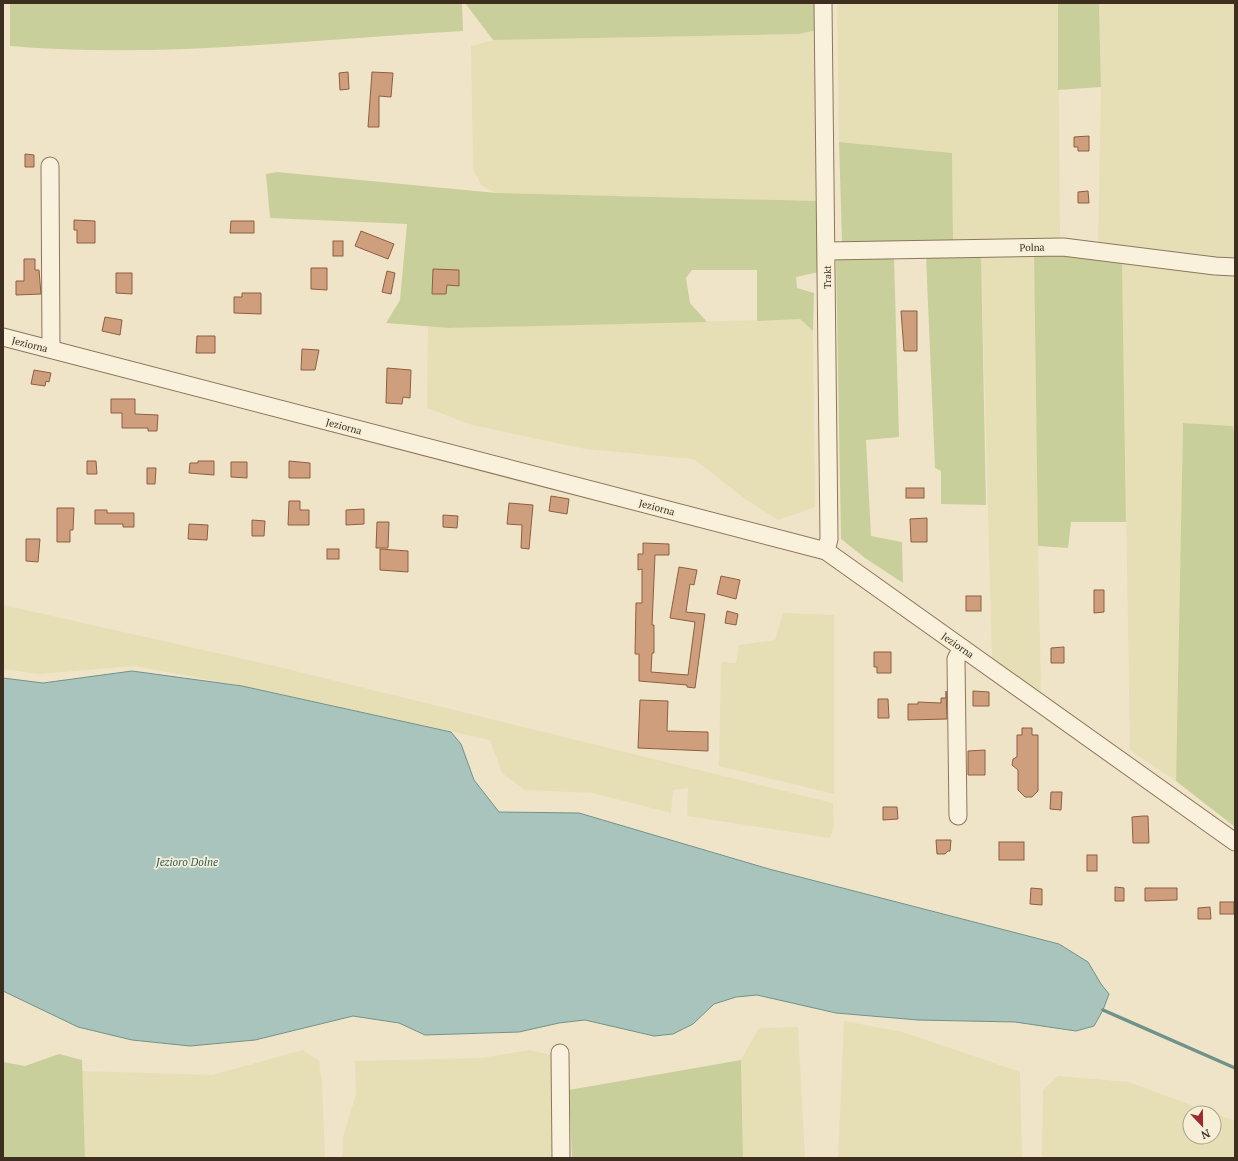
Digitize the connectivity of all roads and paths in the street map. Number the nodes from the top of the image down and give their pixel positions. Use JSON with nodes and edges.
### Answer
{"nodes":[{"id":1,"x":823,"y":3,"type":"edge"},
{"id":2,"x":50,"y":166,"type":"dead end"},
{"id":3,"x":827,"y":251,"type":"junction"},
{"id":4,"x":1235,"y":267,"type":"edge"},
{"id":5,"x":3,"y":337,"type":"edge"},
{"id":6,"x":51,"y":349,"type":"junction"},
{"id":7,"x":826,"y":550,"type":"junction"},
{"id":8,"x":962,"y":648,"type":"junction"},
{"id":9,"x":958,"y":816,"type":"dead end"},
{"id":10,"x":1235,"y":842,"type":"edge"},
{"id":11,"x":560,"y":1053,"type":"dead end"},
{"id":12,"x":561,"y":1158,"type":"edge"}],
"edges":[{"from":1,"to":3,"type":"street","name":"Trakt"},
{"from":2,"to":6,"type":"street"},
{"from":3,"to":4,"type":"street","name":"Polna"},
{"from":3,"to":7,"type":"street","name":"Trakt"},
{"from":5,"to":6,"type":"street","name":"Jeziorna"},
{"from":6,"to":7,"type":"street","name":"Jeziorna"},
{"from":7,"to":8,"type":"street","name":"Jeziorna"},
{"from":8,"to":9,"type":"street"},
{"from":8,"to":10,"type":"street","name":"Jeziorna"},
{"from":11,"to":12,"type":"street"}]}
